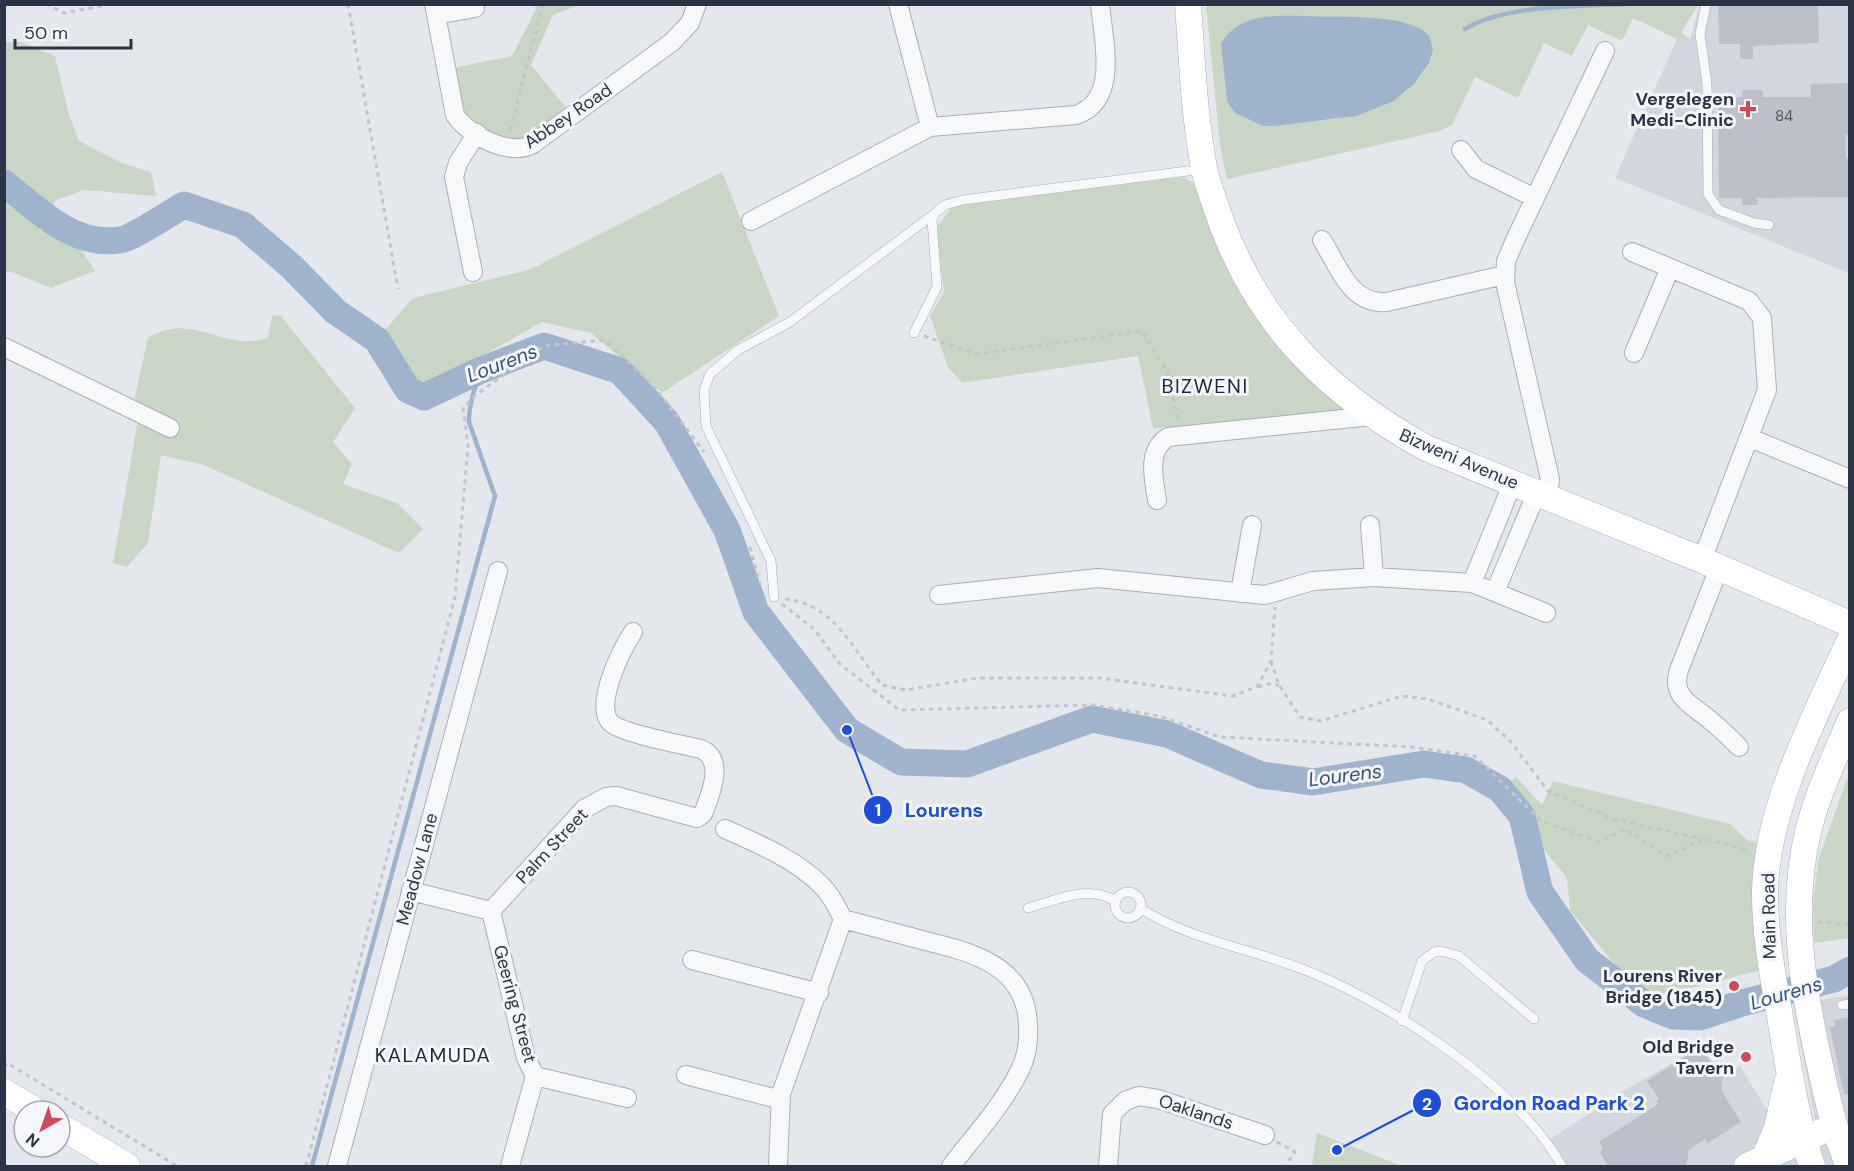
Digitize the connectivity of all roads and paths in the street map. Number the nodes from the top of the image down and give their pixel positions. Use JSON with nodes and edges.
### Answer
{"nodes":[{"id":1,"x":46,"y":4,"type":"edge"},
{"id":2,"x":112,"y":4,"type":"edge"},
{"id":3,"x":348,"y":4,"type":"edge"},
{"id":4,"x":543,"y":4,"type":"edge"},
{"id":5,"x":697,"y":4,"type":"edge"},
{"id":6,"x":898,"y":4,"type":"edge"},
{"id":7,"x":1100,"y":4,"type":"edge"},
{"id":8,"x":1188,"y":4,"type":"edge"},
{"id":9,"x":1706,"y":4,"type":"edge"},
{"id":10,"x":476,"y":8,"type":"dead end"},
{"id":11,"x":435,"y":10,"type":"edge"},
{"id":12,"x":1605,"y":51,"type":"dead end"},
{"id":13,"x":930,"y":127,"type":"junction"},
{"id":14,"x":477,"y":133,"type":"junction"},
{"id":15,"x":506,"y":148,"type":"junction"},
{"id":16,"x":1461,"y":150,"type":"dead end"},
{"id":17,"x":1204,"y":169,"type":"junction"},
{"id":18,"x":1535,"y":198,"type":"junction"},
{"id":19,"x":934,"y":214,"type":"junction"},
{"id":20,"x":751,"y":221,"type":"dead end"},
{"id":21,"x":1769,"y":225,"type":"dead end"},
{"id":22,"x":1322,"y":240,"type":"dead end"},
{"id":23,"x":1632,"y":252,"type":"dead end"},
{"id":24,"x":1670,"y":268,"type":"junction"},
{"id":25,"x":473,"y":272,"type":"dead end"},
{"id":26,"x":1504,"y":275,"type":"junction"},
{"id":27,"x":398,"y":289,"type":"dead end"},
{"id":28,"x":914,"y":333,"type":"joint"},
{"id":29,"x":4,"y":347,"type":"edge"},
{"id":30,"x":1634,"y":353,"type":"dead end"},
{"id":31,"x":1372,"y":416,"type":"junction"},
{"id":32,"x":170,"y":428,"type":"dead end"},
{"id":33,"x":1182,"y":434,"type":"junction"},
{"id":34,"x":1750,"y":438,"type":"junction"},
{"id":35,"x":710,"y":460,"type":"dead end"},
{"id":36,"x":1850,"y":478,"type":"edge"},
{"id":37,"x":1513,"y":482,"type":"junction"},
{"id":38,"x":1542,"y":495,"type":"junction"},
{"id":39,"x":1157,"y":501,"type":"dead end"},
{"id":40,"x":1252,"y":525,"type":"dead end"},
{"id":41,"x":1370,"y":525,"type":"dead end"},
{"id":42,"x":748,"y":539,"type":"dead end"},
{"id":43,"x":1711,"y":564,"type":"junction"},
{"id":44,"x":498,"y":571,"type":"dead end"},
{"id":45,"x":1374,"y":577,"type":"junction"},
{"id":46,"x":1473,"y":583,"type":"junction"},
{"id":47,"x":1495,"y":592,"type":"junction"},
{"id":48,"x":1240,"y":593,"type":"junction"},
{"id":49,"x":1276,"y":593,"type":"junction"},
{"id":50,"x":939,"y":595,"type":"dead end"},
{"id":51,"x":774,"y":597,"type":"junction"},
{"id":52,"x":1546,"y":613,"type":"dead end"},
{"id":53,"x":1850,"y":624,"type":"edge"},
{"id":54,"x":633,"y":632,"type":"dead end"},
{"id":55,"x":1850,"y":640,"type":"edge"},
{"id":56,"x":1271,"y":662,"type":"junction"},
{"id":57,"x":1280,"y":685,"type":"junction"},
{"id":58,"x":1257,"y":687,"type":"junction"},
{"id":59,"x":1850,"y":721,"type":"edge"},
{"id":60,"x":1739,"y":747,"type":"dead end"},
{"id":61,"x":725,"y":829,"type":"dead end"},
{"id":62,"x":1705,"y":840,"type":"junction"},
{"id":63,"x":1769,"y":856,"type":"junction"},
{"id":64,"x":411,"y":891,"type":"junction"},
{"id":65,"x":1115,"y":901,"type":"junction"},
{"id":66,"x":1029,"y":908,"type":"dead end"},
{"id":67,"x":1140,"y":908,"type":"junction"},
{"id":68,"x":491,"y":911,"type":"junction"},
{"id":69,"x":843,"y":919,"type":"junction"},
{"id":70,"x":1850,"y":924,"type":"edge"},
{"id":71,"x":1799,"y":931,"type":"junction"},
{"id":72,"x":692,"y":960,"type":"dead end"},
{"id":73,"x":819,"y":993,"type":"junction"},
{"id":74,"x":1534,"y":1019,"type":"dead end"},
{"id":75,"x":1402,"y":1021,"type":"junction"},
{"id":76,"x":4,"y":1067,"type":"edge"},
{"id":77,"x":686,"y":1075,"type":"dead end"},
{"id":78,"x":535,"y":1076,"type":"junction"},
{"id":79,"x":1788,"y":1076,"type":"junction"},
{"id":80,"x":627,"y":1098,"type":"dead end"},
{"id":81,"x":781,"y":1100,"type":"junction"},
{"id":82,"x":72,"y":1133,"type":"edge"},
{"id":83,"x":1265,"y":1135,"type":"joint"},
{"id":84,"x":1840,"y":1145,"type":"edge"},
{"id":85,"x":1787,"y":1159,"type":"edge"},
{"id":86,"x":127,"y":1167,"type":"edge"},
{"id":87,"x":177,"y":1167,"type":"edge"},
{"id":88,"x":306,"y":1167,"type":"edge"},
{"id":89,"x":337,"y":1167,"type":"edge"},
{"id":90,"x":510,"y":1167,"type":"edge"},
{"id":91,"x":778,"y":1167,"type":"edge"},
{"id":92,"x":951,"y":1167,"type":"edge"},
{"id":93,"x":1108,"y":1167,"type":"edge"},
{"id":94,"x":1285,"y":1167,"type":"edge"},
{"id":95,"x":1563,"y":1167,"type":"edge"}],
"edges":[{"from":1,"to":2,"type":"path"},
{"from":3,"to":27,"type":"path"},
{"from":4,"to":15,"type":"path"},
{"from":5,"to":15,"type":"street","name":"Abbey Road"},
{"from":6,"to":13,"type":"street"},
{"from":7,"to":13,"type":"street"},
{"from":8,"to":17,"type":"street","name":"Bizweni Avenue"},
{"from":9,"to":21,"type":"lane"},
{"from":10,"to":11,"type":"street"},
{"from":11,"to":14,"type":"street","name":"Abbey Road"},
{"from":12,"to":18,"type":"street"},
{"from":13,"to":20,"type":"street"},
{"from":14,"to":15,"type":"street","name":"Abbey Road"},
{"from":14,"to":25,"type":"street"},
{"from":16,"to":18,"type":"street"},
{"from":17,"to":19,"type":"lane"},
{"from":17,"to":31,"type":"street","name":"Bizweni Avenue"},
{"from":18,"to":26,"type":"street"},
{"from":19,"to":28,"type":"lane"},
{"from":19,"to":51,"type":"lane"},
{"from":22,"to":26,"type":"street"},
{"from":23,"to":24,"type":"street"},
{"from":24,"to":30,"type":"street"},
{"from":24,"to":34,"type":"street"},
{"from":26,"to":38,"type":"street"},
{"from":28,"to":33,"type":"path"},
{"from":29,"to":32,"type":"street"},
{"from":31,"to":33,"type":"street"},
{"from":31,"to":37,"type":"street","name":"Bizweni Avenue"},
{"from":33,"to":39,"type":"street"},
{"from":34,"to":36,"type":"street"},
{"from":34,"to":43,"type":"street"},
{"from":35,"to":88,"type":"path"},
{"from":37,"to":38,"type":"street","name":"Bizweni Avenue"},
{"from":37,"to":46,"type":"street"},
{"from":38,"to":43,"type":"street","name":"Bizweni Avenue"},
{"from":38,"to":47,"type":"street"},
{"from":40,"to":48,"type":"street"},
{"from":41,"to":45,"type":"street"},
{"from":42,"to":51,"type":"path"},
{"from":43,"to":53,"type":"street","name":"Bizweni Avenue"},
{"from":43,"to":60,"type":"street"},
{"from":44,"to":64,"type":"street","name":"Meadow Lane"},
{"from":45,"to":46,"type":"street"},
{"from":45,"to":49,"type":"street"},
{"from":46,"to":47,"type":"street"},
{"from":47,"to":52,"type":"street"},
{"from":48,"to":49,"type":"street"},
{"from":48,"to":50,"type":"street"},
{"from":49,"to":56,"type":"path"},
{"from":51,"to":58,"type":"path"},
{"from":51,"to":62,"type":"path"},
{"from":54,"to":68,"type":"street","name":"Palm Street"},
{"from":55,"to":63,"type":"street","name":"Main Road"},
{"from":56,"to":57,"type":"path"},
{"from":56,"to":58,"type":"path"},
{"from":57,"to":58,"type":"path"},
{"from":57,"to":62,"type":"path"},
{"from":59,"to":71,"type":"street","name":"Main Road"},
{"from":61,"to":69,"type":"street"},
{"from":62,"to":63,"type":"path"},
{"from":63,"to":79,"type":"street","name":"Main Road"},
{"from":64,"to":68,"type":"street"},
{"from":64,"to":89,"type":"street","name":"Meadow Lane"},
{"from":65,"to":66,"type":"lane"},
{"from":65,"to":67,"type":"lane"},
{"from":65,"to":67,"type":"lane"},
{"from":67,"to":75,"type":"lane"},
{"from":68,"to":78,"type":"street","name":"Geering Street"},
{"from":69,"to":73,"type":"street"},
{"from":69,"to":92,"type":"street"},
{"from":70,"to":71,"type":"path"},
{"from":71,"to":84,"type":"street","name":"Main Road"},
{"from":72,"to":73,"type":"street"},
{"from":73,"to":81,"type":"street"},
{"from":74,"to":75,"type":"lane"},
{"from":75,"to":95,"type":"lane"},
{"from":76,"to":87,"type":"path"},
{"from":77,"to":81,"type":"street"},
{"from":78,"to":80,"type":"street"},
{"from":78,"to":90,"type":"street","name":"Geering Street"},
{"from":79,"to":85,"type":"street","name":"Main Road"},
{"from":79,"to":85,"type":"street"},
{"from":81,"to":91,"type":"street"},
{"from":82,"to":86,"type":"street"},
{"from":83,"to":93,"type":"street","name":"Oaklands"},
{"from":83,"to":94,"type":"path"},
{"from":84,"to":85,"type":"street"}]}
